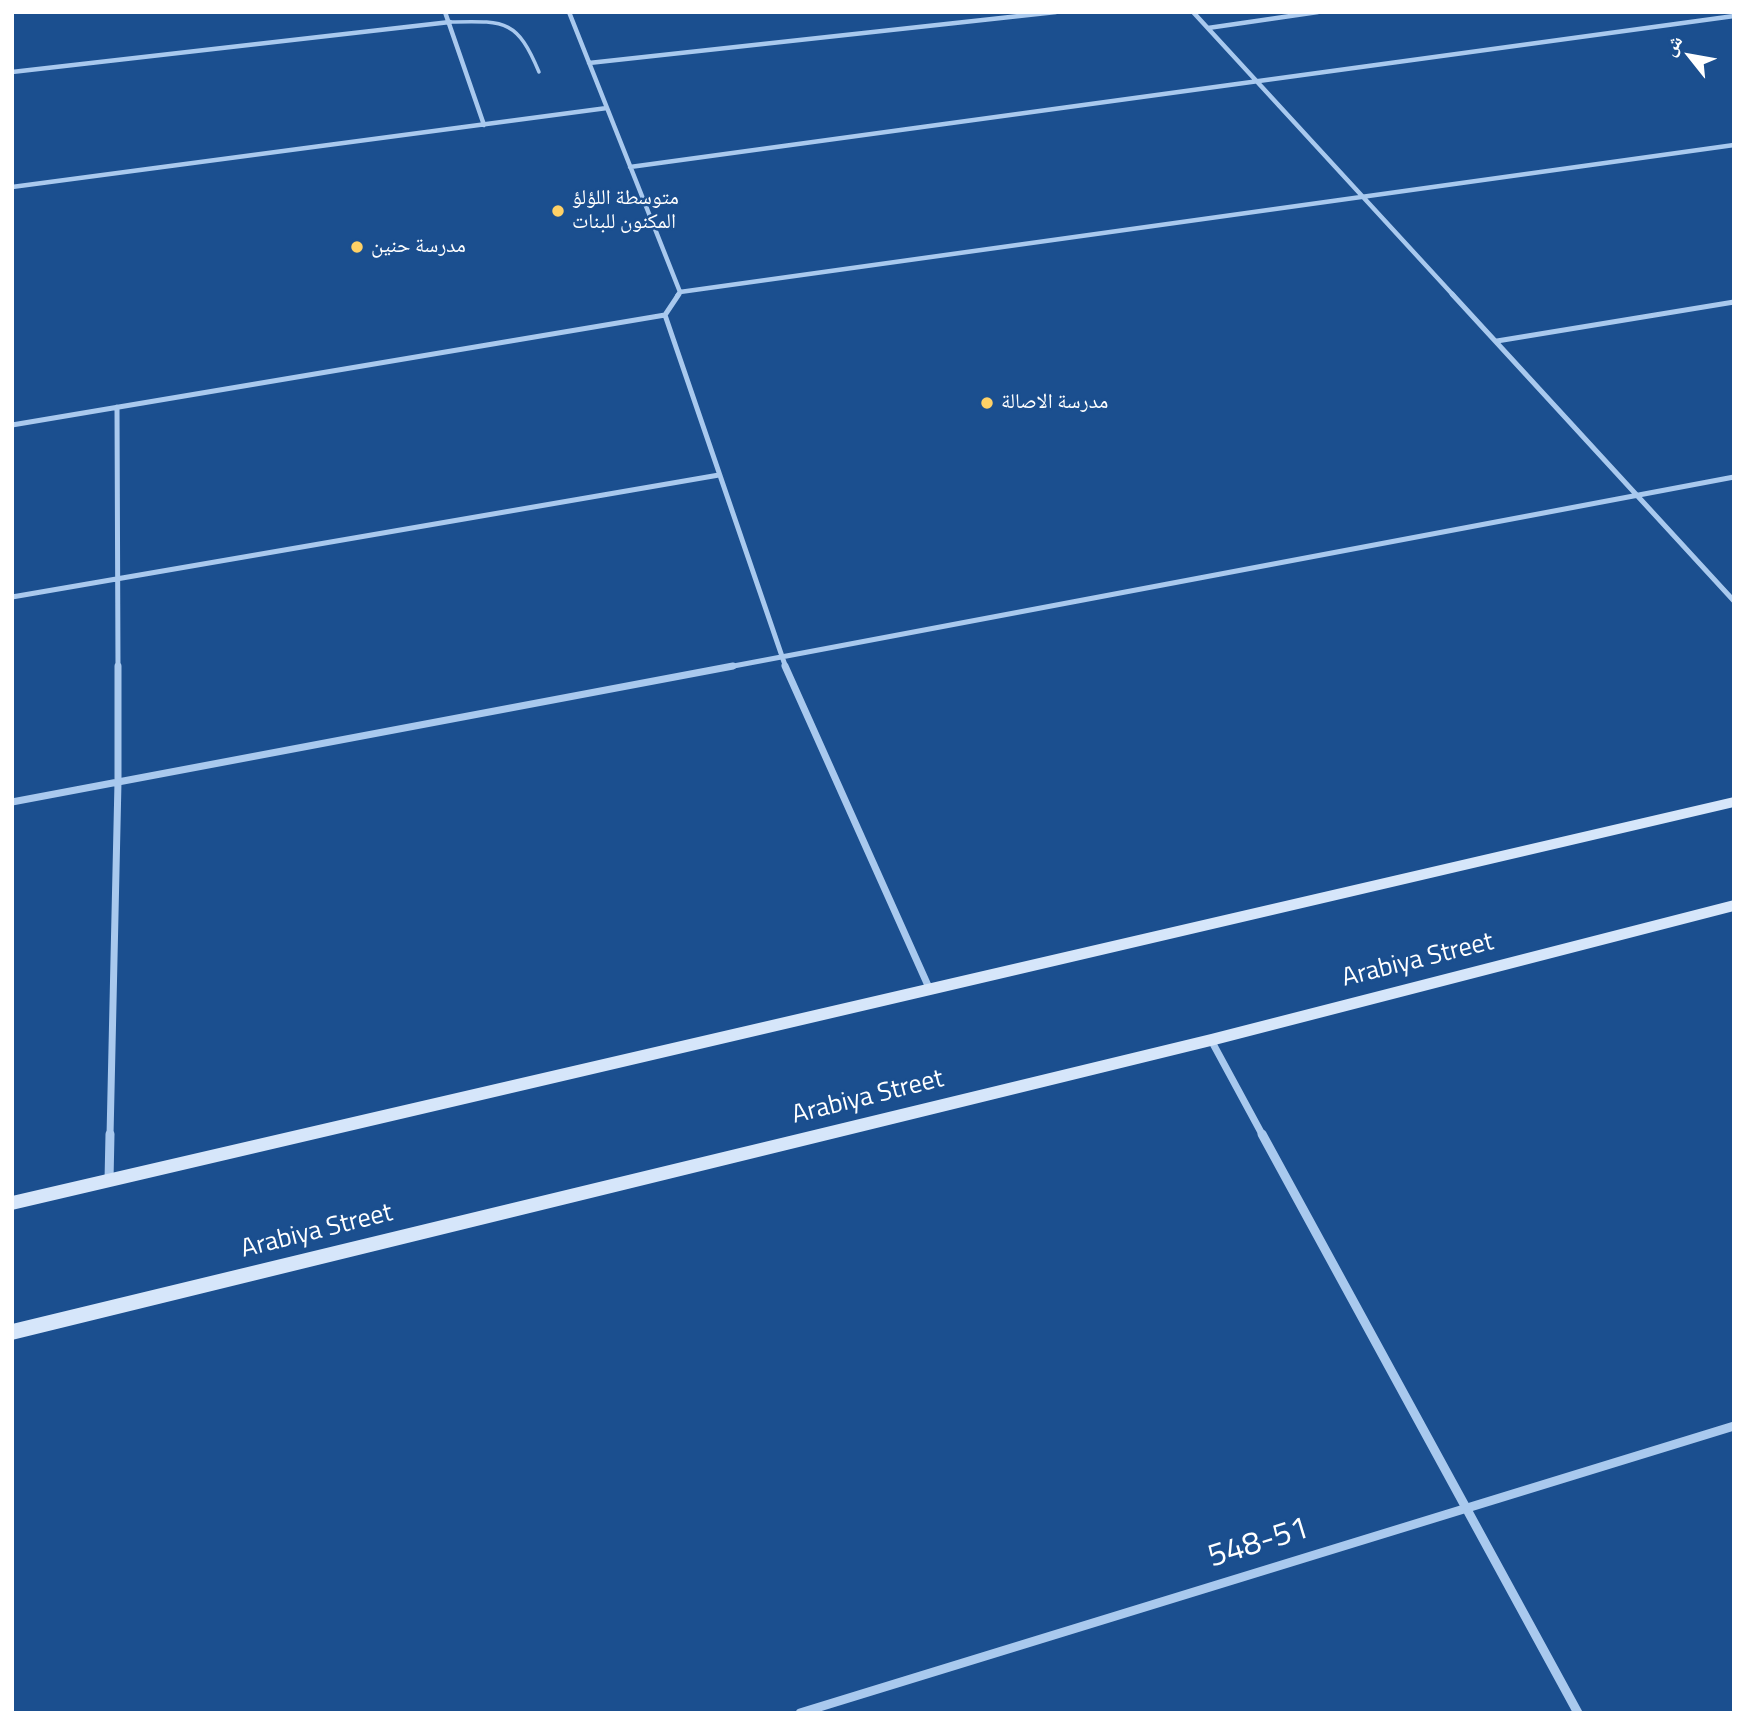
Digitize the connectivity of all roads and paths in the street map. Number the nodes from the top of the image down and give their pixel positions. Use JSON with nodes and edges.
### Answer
{"nodes":[{"id":1,"x":445,"y":12,"type":"edge"},
{"id":2,"x":569,"y":12,"type":"edge"},
{"id":3,"x":1056,"y":12,"type":"edge"},
{"id":4,"x":1193,"y":12,"type":"edge"},
{"id":5,"x":1318,"y":12,"type":"edge"},
{"id":6,"x":1734,"y":16,"type":"edge"},
{"id":7,"x":450,"y":22,"type":"junction"},
{"id":8,"x":1208,"y":28,"type":"junction"},
{"id":9,"x":589,"y":63,"type":"junction"},
{"id":10,"x":12,"y":72,"type":"edge"},
{"id":11,"x":539,"y":72,"type":"dead end"},
{"id":12,"x":1257,"y":82,"type":"junction"},
{"id":13,"x":607,"y":108,"type":"junction"},
{"id":14,"x":484,"y":125,"type":"junction"},
{"id":15,"x":1734,"y":145,"type":"edge"},
{"id":16,"x":630,"y":167,"type":"junction"},
{"id":17,"x":12,"y":187,"type":"edge"},
{"id":18,"x":1362,"y":195,"type":"junction"},
{"id":19,"x":680,"y":292,"type":"junction"},
{"id":20,"x":1734,"y":302,"type":"edge"},
{"id":21,"x":665,"y":315,"type":"junction"},
{"id":22,"x":1497,"y":341,"type":"junction"},
{"id":23,"x":117,"y":407,"type":"junction"},
{"id":24,"x":12,"y":425,"type":"edge"},
{"id":25,"x":719,"y":475,"type":"junction"},
{"id":26,"x":1734,"y":477,"type":"edge"},
{"id":27,"x":1639,"y":495,"type":"junction"},
{"id":28,"x":117,"y":579,"type":"junction"},
{"id":29,"x":12,"y":597,"type":"edge"},
{"id":30,"x":1734,"y":601,"type":"edge"},
{"id":31,"x":781,"y":657,"type":"junction"},
{"id":32,"x":118,"y":782,"type":"junction"},
{"id":33,"x":12,"y":802,"type":"edge"},
{"id":34,"x":1734,"y":802,"type":"edge"},
{"id":35,"x":1734,"y":905,"type":"edge"},
{"id":36,"x":930,"y":990,"type":"junction"},
{"id":37,"x":1210,"y":1040,"type":"junction"},
{"id":38,"x":109,"y":1180,"type":"junction"},
{"id":39,"x":12,"y":1203,"type":"edge"},
{"id":40,"x":12,"y":1332,"type":"edge"},
{"id":41,"x":1734,"y":1426,"type":"edge"},
{"id":42,"x":1464,"y":1508,"type":"junction"},
{"id":43,"x":800,"y":1713,"type":"edge"},
{"id":44,"x":1578,"y":1713,"type":"edge"}],
"edges":[{"from":1,"to":7,"type":"street"},
{"from":2,"to":9,"type":"street"},
{"from":3,"to":9,"type":"street"},
{"from":4,"to":8,"type":"street"},
{"from":5,"to":8,"type":"street"},
{"from":6,"to":12,"type":"street"},
{"from":7,"to":10,"type":"street"},
{"from":7,"to":11,"type":"lane"},
{"from":7,"to":14,"type":"street"},
{"from":8,"to":12,"type":"street"},
{"from":9,"to":13,"type":"street"},
{"from":12,"to":16,"type":"street"},
{"from":12,"to":18,"type":"street"},
{"from":13,"to":14,"type":"street"},
{"from":13,"to":16,"type":"street"},
{"from":14,"to":17,"type":"street"},
{"from":15,"to":18,"type":"street"},
{"from":16,"to":19,"type":"street"},
{"from":18,"to":19,"type":"street"},
{"from":18,"to":22,"type":"street"},
{"from":19,"to":21,"type":"street"},
{"from":20,"to":22,"type":"street"},
{"from":21,"to":23,"type":"street"},
{"from":21,"to":25,"type":"street"},
{"from":22,"to":27,"type":"street"},
{"from":23,"to":24,"type":"street"},
{"from":23,"to":28,"type":"street"},
{"from":25,"to":28,"type":"street"},
{"from":25,"to":31,"type":"street"},
{"from":26,"to":27,"type":"street"},
{"from":27,"to":30,"type":"street"},
{"from":27,"to":31,"type":"street"},
{"from":28,"to":29,"type":"street"},
{"from":28,"to":32,"type":"street"},
{"from":31,"to":32,"type":"street"},
{"from":31,"to":36,"type":"street"},
{"from":32,"to":33,"type":"street"},
{"from":32,"to":38,"type":"street"},
{"from":34,"to":36,"type":"main road"},
{"from":35,"to":37,"type":"main road","name":"Arabiya Street"},
{"from":36,"to":38,"type":"main road"},
{"from":37,"to":40,"type":"main road","name":"Arabiya Street"},
{"from":37,"to":42,"type":"street"},
{"from":38,"to":39,"type":"main road"},
{"from":41,"to":42,"type":"street","name":"548-51"},
{"from":42,"to":43,"type":"street","name":"548-51"},
{"from":42,"to":44,"type":"street"}]}
